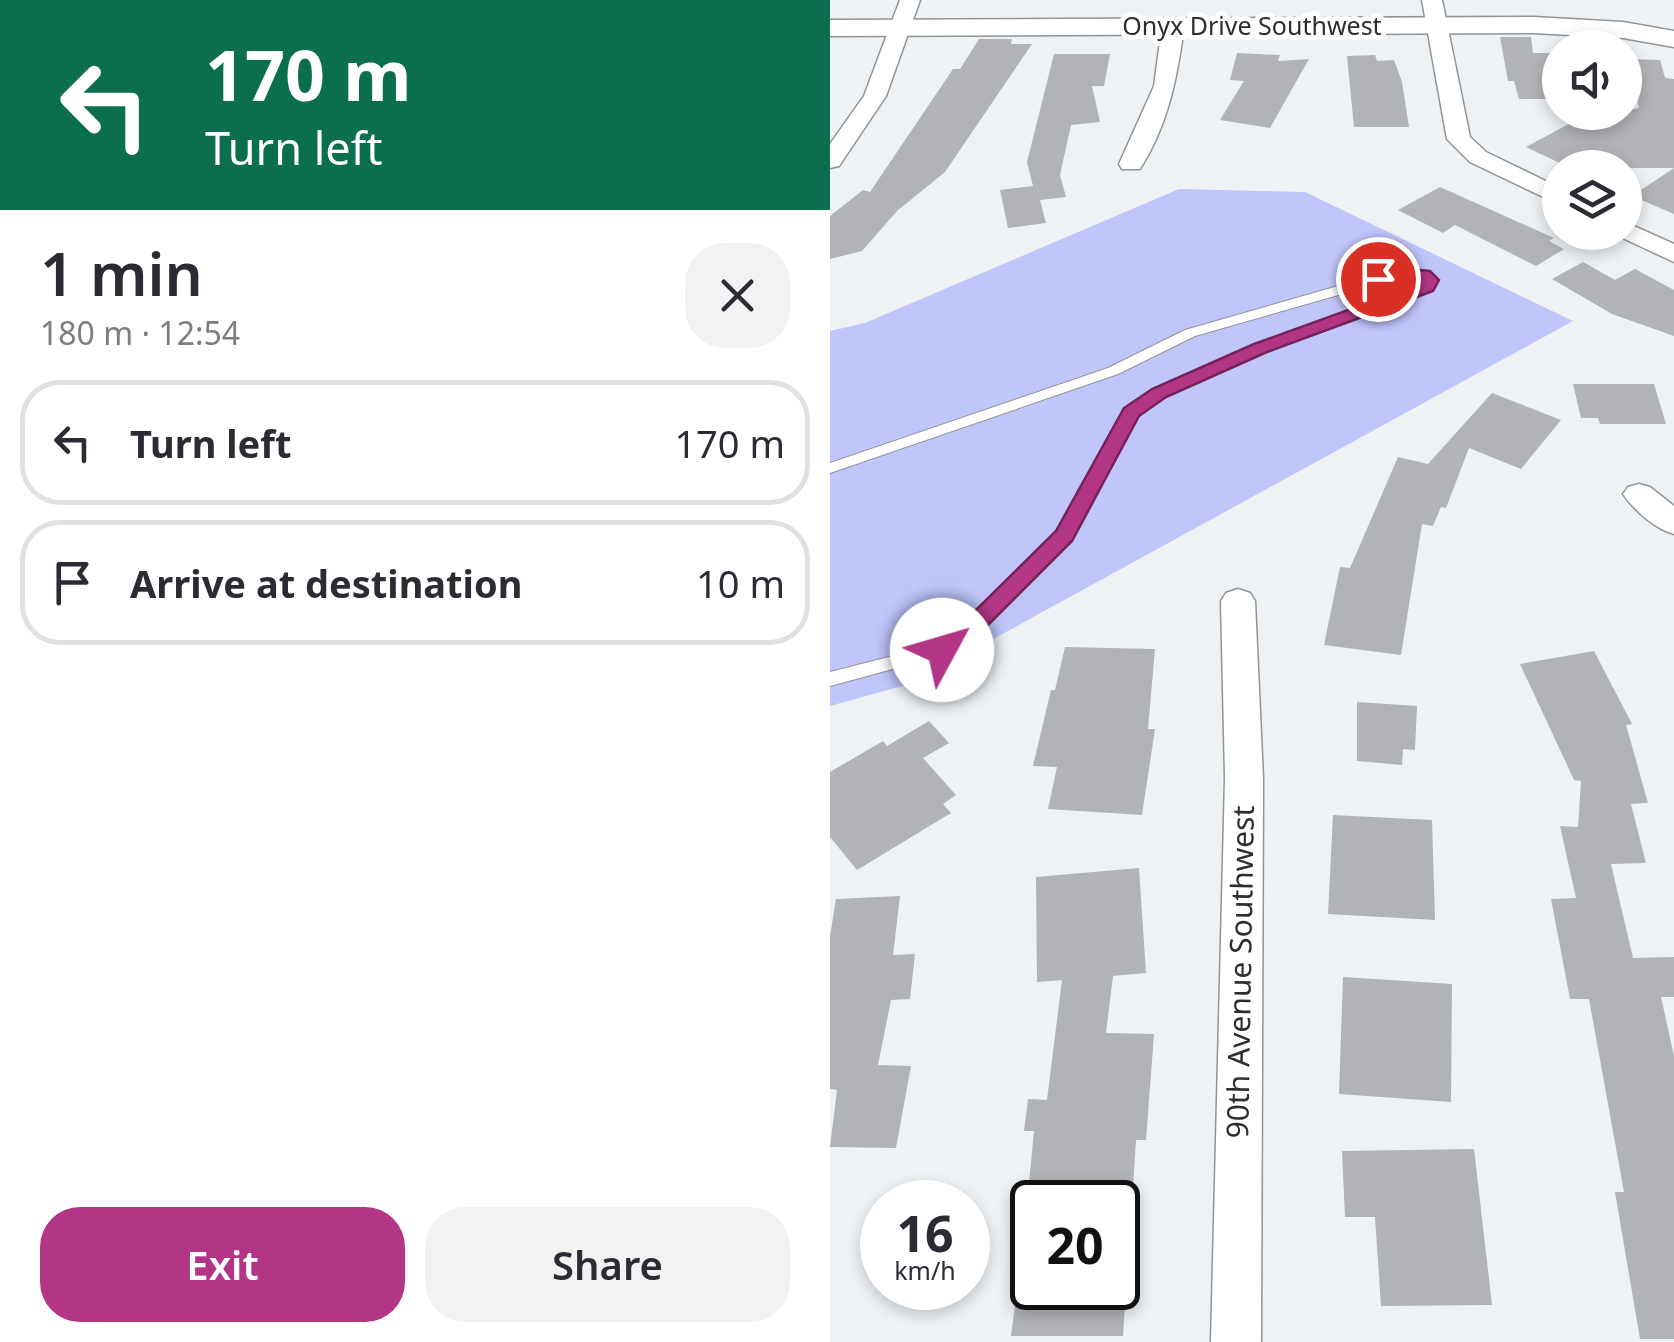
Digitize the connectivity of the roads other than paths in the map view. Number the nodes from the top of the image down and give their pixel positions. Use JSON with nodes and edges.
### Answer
{"nodes":[{"id":1,"x":910,"y":0,"type":"edge"},
{"id":2,"x":1434,"y":13,"type":"edge"},
{"id":3,"x":1173,"y":27,"type":"junction"},
{"id":4,"x":830,"y":28,"type":"edge"},
{"id":5,"x":899,"y":28,"type":"junction"},
{"id":6,"x":1674,"y":38,"type":"edge"},
{"id":7,"x":830,"y":162,"type":"edge"},
{"id":8,"x":1131,"y":164,"type":"dead end"},
{"id":9,"x":1542,"y":189,"type":"edge"},
{"id":10,"x":1642,"y":238,"type":"edge"},
{"id":11,"x":1674,"y":254,"type":"edge"},
{"id":12,"x":830,"y":468,"type":"edge"},
{"id":13,"x":1639,"y":494,"type":"dead end"},
{"id":14,"x":1674,"y":523,"type":"edge"},
{"id":15,"x":1238,"y":601,"type":"dead end"},
{"id":16,"x":830,"y":679,"type":"edge"},
{"id":17,"x":1236,"y":1342,"type":"edge"}],
"edges":[{"from":1,"to":5,"type":"street"},
{"from":2,"to":3,"type":"street","name":"Onyx Drive Southwest"},
{"from":2,"to":6,"type":"street","name":"Onyx Drive Southwest"},
{"from":2,"to":9,"type":"street"},
{"from":3,"to":5,"type":"street","name":"Onyx Drive Southwest"},
{"from":3,"to":8,"type":"street"},
{"from":4,"to":5,"type":"street","name":"Onyx Drive Southwest"},
{"from":5,"to":7,"type":"street"},
{"from":10,"to":11,"type":"street"},
{"from":12,"to":16,"type":"lane"},
{"from":13,"to":14,"type":"street"},
{"from":15,"to":17,"type":"street","name":"90th Avenue Southwest"}]}
